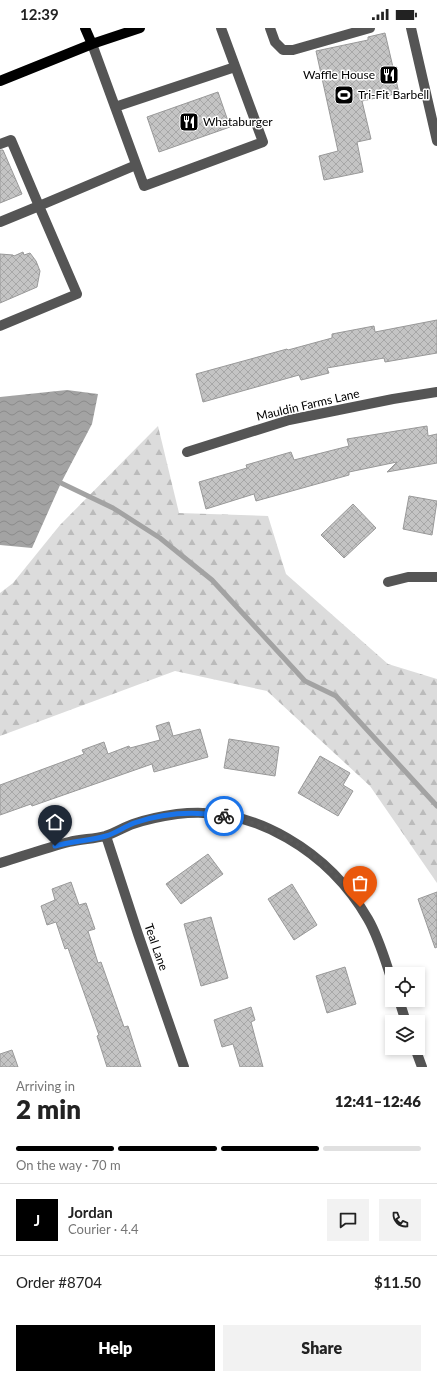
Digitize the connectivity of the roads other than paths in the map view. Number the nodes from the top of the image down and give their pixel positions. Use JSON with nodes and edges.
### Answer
{"nodes":[{"id":1,"x":86,"y":28,"type":"edge"},
{"id":2,"x":140,"y":28,"type":"edge"},
{"id":3,"x":221,"y":28,"type":"edge"},
{"id":4,"x":270,"y":28,"type":"edge"},
{"id":5,"x":370,"y":28,"type":"edge"},
{"id":6,"x":411,"y":28,"type":"edge"},
{"id":7,"x":92,"y":44,"type":"junction"},
{"id":8,"x":235,"y":67,"type":"junction"},
{"id":9,"x":0,"y":81,"type":"edge"},
{"id":10,"x":115,"y":107,"type":"junction"},
{"id":11,"x":437,"y":141,"type":"edge"},
{"id":12,"x":0,"y":144,"type":"edge"},
{"id":13,"x":136,"y":165,"type":"junction"},
{"id":14,"x":40,"y":206,"type":"junction"},
{"id":15,"x":0,"y":222,"type":"edge"},
{"id":16,"x":0,"y":326,"type":"edge"},
{"id":17,"x":437,"y":392,"type":"edge"},
{"id":18,"x":187,"y":452,"type":"dead end"},
{"id":19,"x":437,"y":577,"type":"edge"},
{"id":20,"x":388,"y":582,"type":"dead end"},
{"id":21,"x":106,"y":836,"type":"junction"},
{"id":22,"x":0,"y":863,"type":"edge"},
{"id":23,"x":388,"y":967,"type":"edge"},
{"id":24,"x":418,"y":1055,"type":"edge"},
{"id":25,"x":184,"y":1067,"type":"edge"},
{"id":26,"x":422,"y":1067,"type":"edge"}],
"edges":[{"from":1,"to":7,"type":"main road"},
{"from":2,"to":7,"type":"main road"},
{"from":3,"to":8,"type":"street"},
{"from":4,"to":5,"type":"street"},
{"from":6,"to":11,"type":"street"},
{"from":7,"to":9,"type":"main road"},
{"from":7,"to":10,"type":"street"},
{"from":8,"to":10,"type":"street"},
{"from":8,"to":13,"type":"street"},
{"from":10,"to":13,"type":"street"},
{"from":12,"to":14,"type":"street"},
{"from":13,"to":14,"type":"street"},
{"from":14,"to":15,"type":"street"},
{"from":14,"to":16,"type":"street"},
{"from":17,"to":18,"type":"street","name":"Mauldin Farms Lane"},
{"from":19,"to":20,"type":"street"},
{"from":21,"to":22,"type":"street"},
{"from":21,"to":23,"type":"street"},
{"from":21,"to":25,"type":"street","name":"Teal Lane"},
{"from":24,"to":26,"type":"street"}]}
